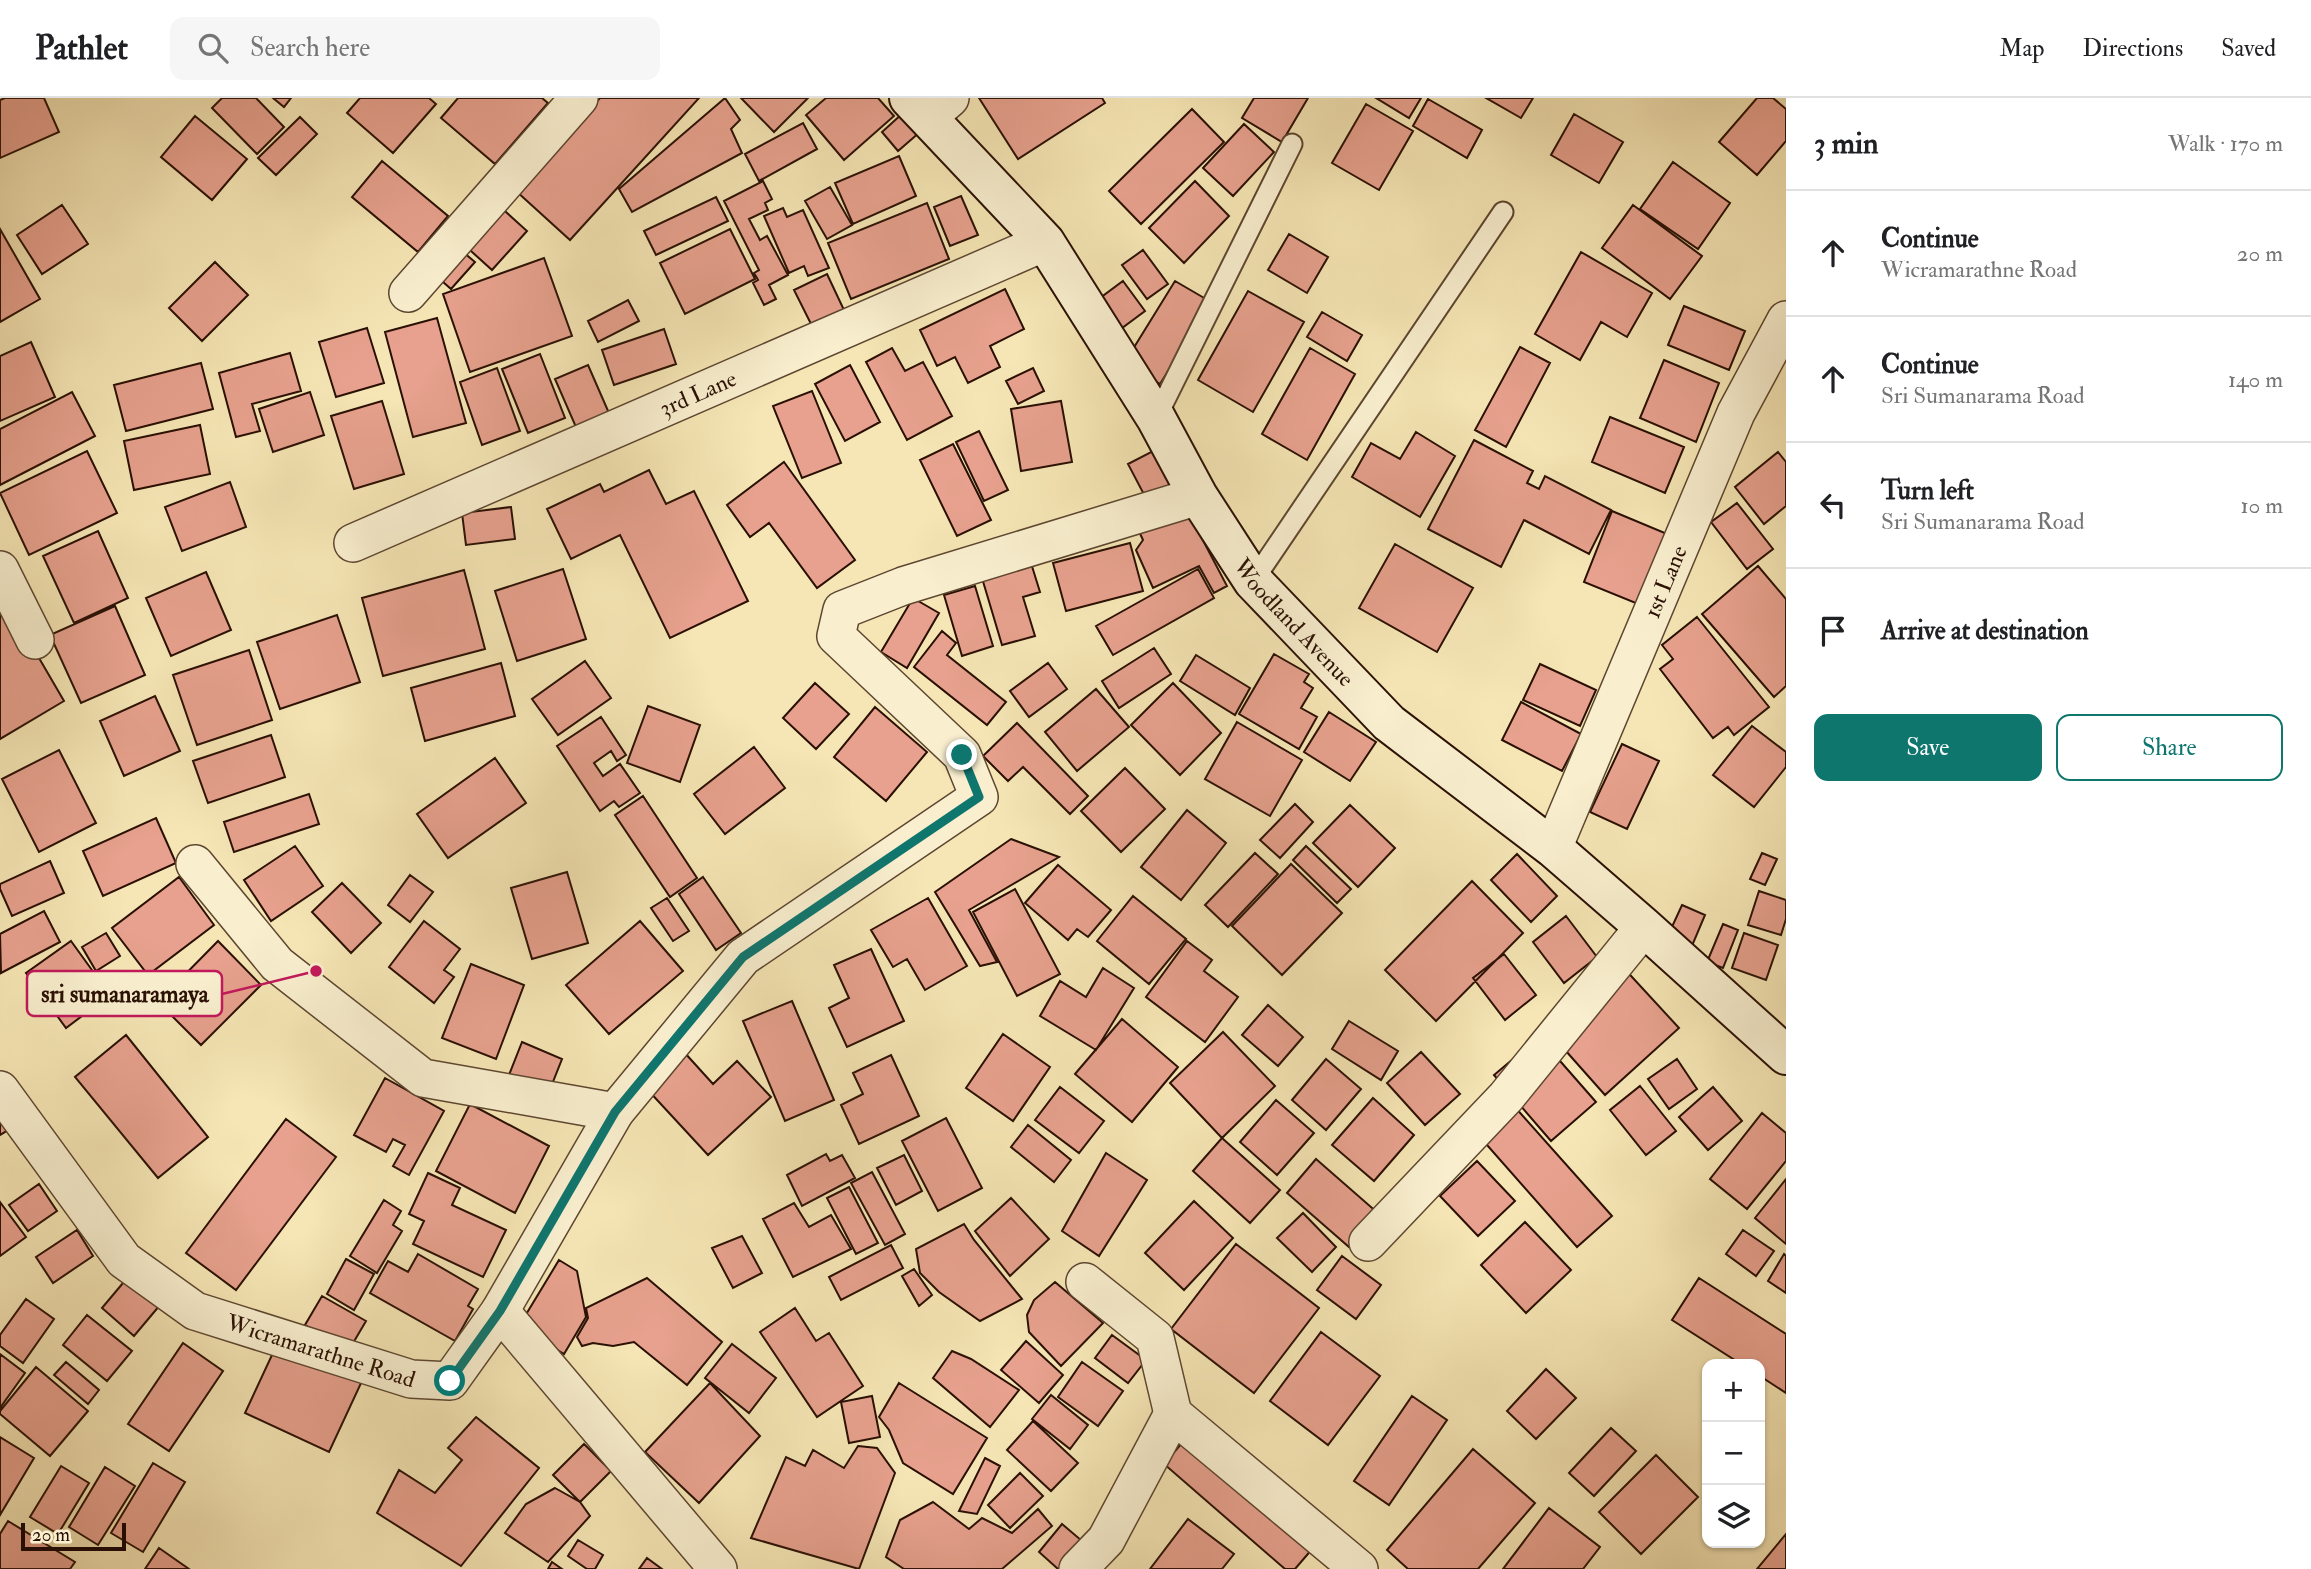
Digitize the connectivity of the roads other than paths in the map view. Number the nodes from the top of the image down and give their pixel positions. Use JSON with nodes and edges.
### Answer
{"nodes":[{"id":1,"x":579,"y":98,"type":"edge"},
{"id":2,"x":929,"y":104,"type":"edge"},
{"id":3,"x":1292,"y":144,"type":"dead end"},
{"id":4,"x":1503,"y":212,"type":"dead end"},
{"id":5,"x":1045,"y":243,"type":"junction"},
{"id":6,"x":408,"y":293,"type":"dead end"},
{"id":7,"x":1786,"y":320,"type":"edge"},
{"id":8,"x":1156,"y":418,"type":"junction"},
{"id":9,"x":1198,"y":496,"type":"junction"},
{"id":10,"x":353,"y":543,"type":"dead end"},
{"id":11,"x":0,"y":570,"type":"edge"},
{"id":12,"x":1253,"y":581,"type":"junction"},
{"id":13,"x":35,"y":640,"type":"dead end"},
{"id":14,"x":1553,"y":848,"type":"junction"},
{"id":15,"x":195,"y":864,"type":"dead end"},
{"id":16,"x":1644,"y":927,"type":"junction"},
{"id":17,"x":1786,"y":1055,"type":"edge"},
{"id":18,"x":0,"y":1090,"type":"edge"},
{"id":19,"x":615,"y":1112,"type":"junction"},
{"id":20,"x":1368,"y":1242,"type":"dead end"},
{"id":21,"x":1085,"y":1282,"type":"dead end"},
{"id":22,"x":500,"y":1311,"type":"junction"},
{"id":23,"x":1173,"y":1414,"type":"junction"},
{"id":24,"x":718,"y":1569,"type":"edge"},
{"id":25,"x":1078,"y":1569,"type":"edge"},
{"id":26,"x":1359,"y":1569,"type":"edge"}],
"edges":[{"from":1,"to":6,"type":"street"},
{"from":2,"to":5,"type":"street","name":"Woodland Avenue"},
{"from":3,"to":8,"type":"lane"},
{"from":4,"to":12,"type":"lane"},
{"from":5,"to":8,"type":"street","name":"Woodland Avenue"},
{"from":5,"to":10,"type":"street","name":"3rd Lane"},
{"from":7,"to":14,"type":"street","name":"1st Lane"},
{"from":8,"to":9,"type":"street","name":"Woodland Avenue"},
{"from":9,"to":12,"type":"street","name":"Woodland Avenue"},
{"from":9,"to":19,"type":"street"},
{"from":11,"to":13,"type":"street"},
{"from":12,"to":14,"type":"street","name":"Woodland Avenue"},
{"from":14,"to":16,"type":"street","name":"Woodland Avenue"},
{"from":15,"to":19,"type":"street"},
{"from":16,"to":17,"type":"street","name":"Woodland Avenue"},
{"from":16,"to":20,"type":"street"},
{"from":18,"to":22,"type":"street","name":"Wicramarathne Road"},
{"from":19,"to":22,"type":"street"},
{"from":21,"to":23,"type":"street"},
{"from":22,"to":24,"type":"street"},
{"from":23,"to":25,"type":"street"},
{"from":23,"to":26,"type":"street"}]}
